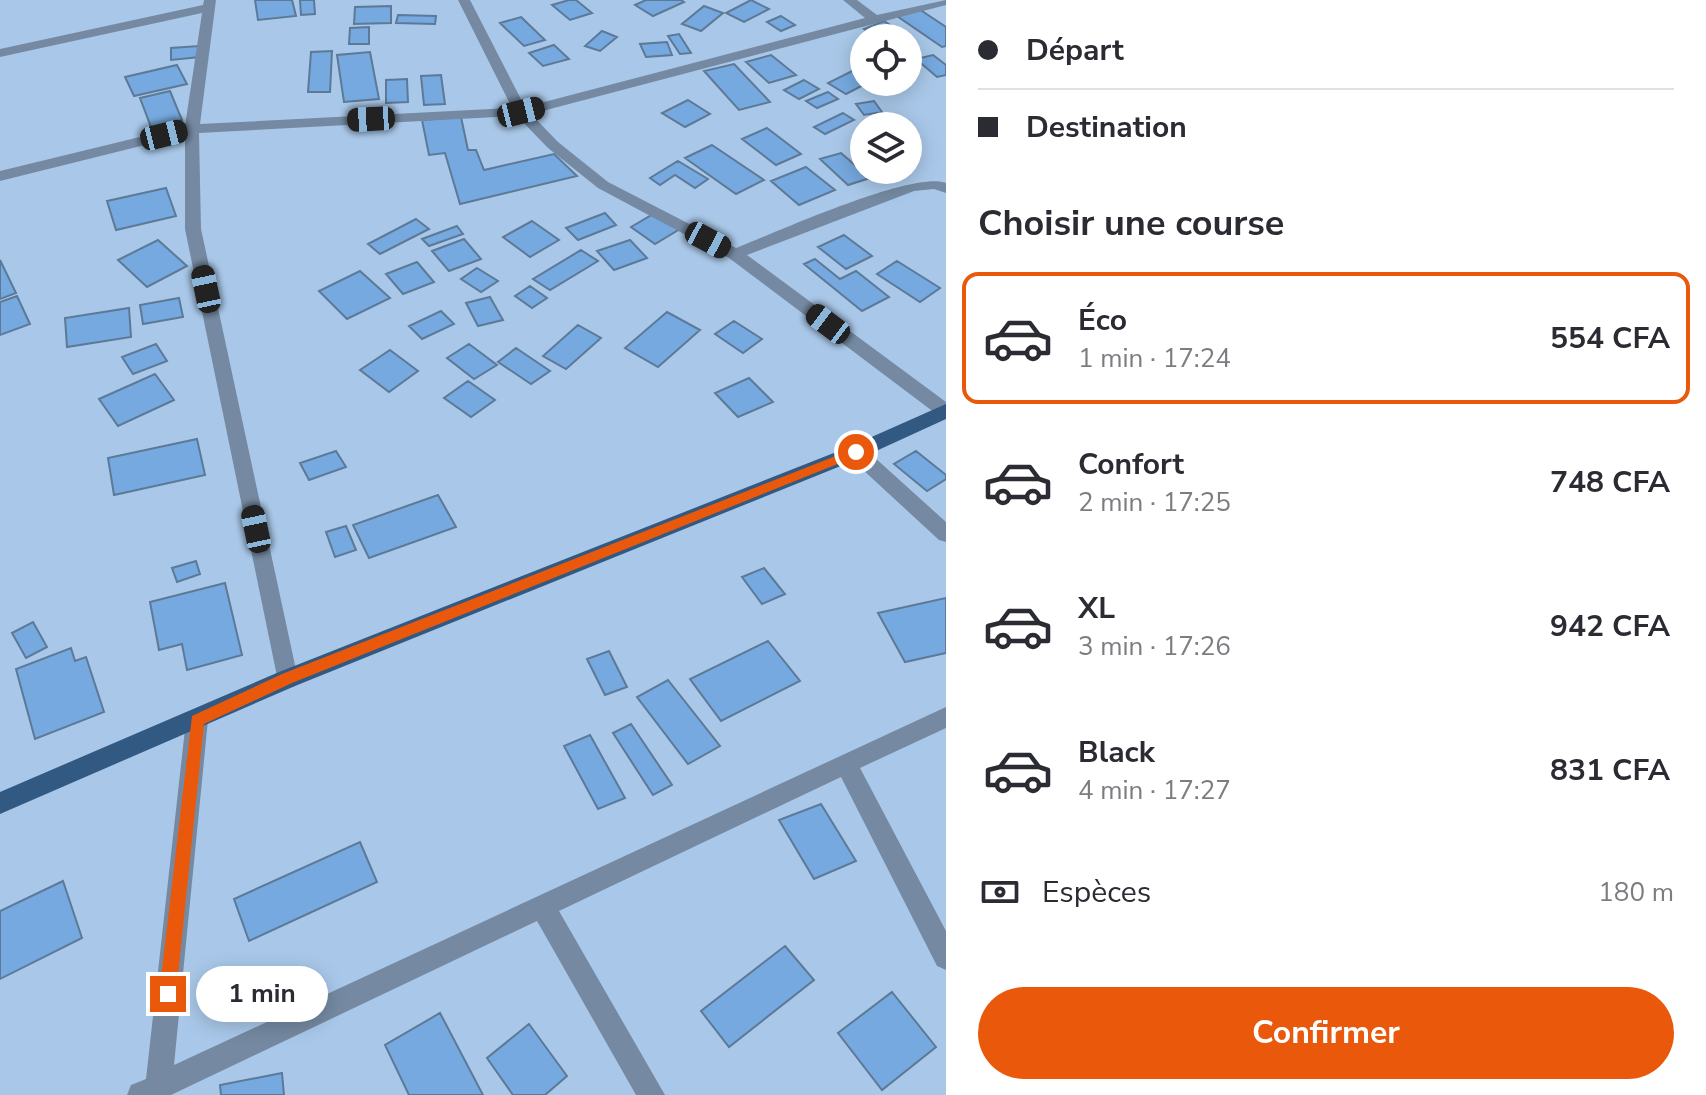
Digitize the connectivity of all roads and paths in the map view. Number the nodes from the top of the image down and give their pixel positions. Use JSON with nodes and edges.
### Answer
{"nodes":[{"id":1,"x":464,"y":0,"type":"edge"},
{"id":2,"x":849,"y":0,"type":"edge"},
{"id":3,"x":946,"y":1,"type":"edge"},
{"id":4,"x":210,"y":4,"type":"edge"},
{"id":5,"x":874,"y":19,"type":"junction"},
{"id":6,"x":0,"y":53,"type":"edge"},
{"id":7,"x":521,"y":112,"type":"junction"},
{"id":8,"x":192,"y":129,"type":"junction"},
{"id":9,"x":0,"y":176,"type":"edge"},
{"id":10,"x":946,"y":188,"type":"edge"},
{"id":11,"x":735,"y":254,"type":"junction"},
{"id":12,"x":946,"y":411,"type":"edge"},
{"id":13,"x":856,"y":452,"type":"junction"},
{"id":14,"x":946,"y":534,"type":"edge"},
{"id":15,"x":287,"y":679,"type":"junction"},
{"id":16,"x":946,"y":717,"type":"edge"},
{"id":17,"x":197,"y":720,"type":"junction"},
{"id":18,"x":846,"y":764,"type":"junction"},
{"id":19,"x":0,"y":803,"type":"edge"},
{"id":20,"x":542,"y":906,"type":"junction"},
{"id":21,"x":946,"y":957,"type":"edge"},
{"id":22,"x":152,"y":1092,"type":"edge"},
{"id":23,"x":651,"y":1095,"type":"edge"}],
"edges":[{"from":1,"to":7,"type":"street"},
{"from":2,"to":5,"type":"street"},
{"from":3,"to":5,"type":"street"},
{"from":4,"to":6,"type":"street"},
{"from":4,"to":8,"type":"street"},
{"from":5,"to":7,"type":"street"},
{"from":7,"to":8,"type":"street"},
{"from":7,"to":11,"type":"street"},
{"from":8,"to":9,"type":"street"},
{"from":8,"to":15,"type":"street"},
{"from":10,"to":11,"type":"street"},
{"from":11,"to":12,"type":"street"},
{"from":12,"to":13,"type":"main road"},
{"from":13,"to":14,"type":"street"},
{"from":13,"to":15,"type":"main road"},
{"from":15,"to":17,"type":"main road"},
{"from":16,"to":18,"type":"street"},
{"from":17,"to":19,"type":"main road"},
{"from":17,"to":22,"type":"street"},
{"from":18,"to":20,"type":"street"},
{"from":18,"to":21,"type":"street"},
{"from":20,"to":22,"type":"street"},
{"from":20,"to":23,"type":"street"}]}
